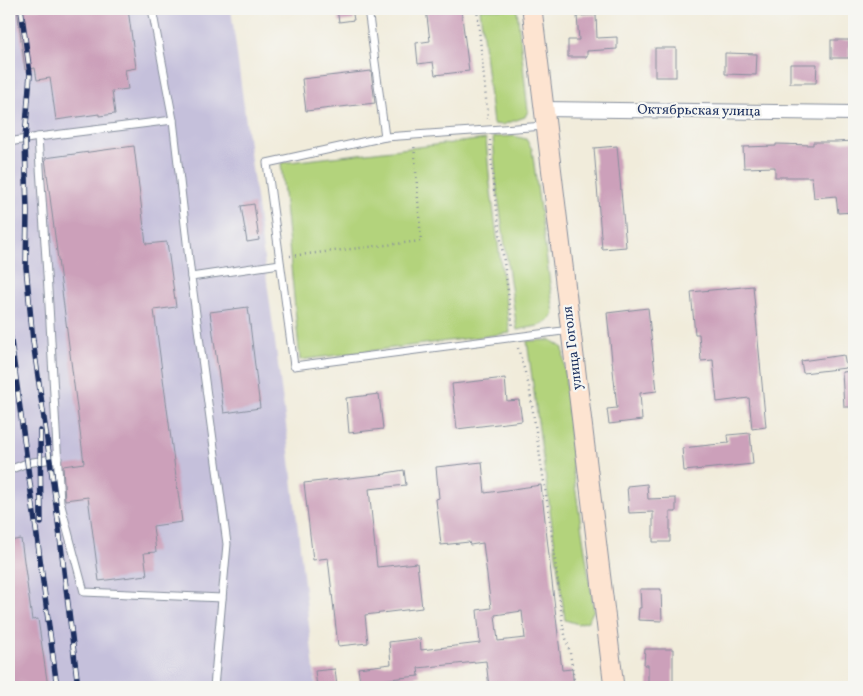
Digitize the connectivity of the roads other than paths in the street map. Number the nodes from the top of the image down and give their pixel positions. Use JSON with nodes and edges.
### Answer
{"nodes":[{"id":1,"x":152,"y":9,"type":"edge"},
{"id":2,"x":368,"y":9,"type":"edge"},
{"id":3,"x":532,"y":9,"type":"edge"},
{"id":4,"x":854,"y":113,"type":"edge"},
{"id":5,"x":545,"y":118,"type":"junction"},
{"id":6,"x":173,"y":120,"type":"junction"},
{"id":7,"x":38,"y":137,"type":"junction"},
{"id":8,"x":385,"y":137,"type":"junction"},
{"id":9,"x":9,"y":142,"type":"edge"},
{"id":10,"x":280,"y":261,"type":"junction"},
{"id":11,"x":191,"y":277,"type":"junction"},
{"id":12,"x":571,"y":330,"type":"junction"},
{"id":13,"x":58,"y":458,"type":"junction"},
{"id":14,"x":9,"y":470,"type":"edge"},
{"id":15,"x":222,"y":598,"type":"junction"},
{"id":16,"x":214,"y":687,"type":"edge"},
{"id":17,"x":614,"y":687,"type":"edge"}],
"edges":[{"from":1,"to":6,"type":"lane"},
{"from":2,"to":8,"type":"lane"},
{"from":3,"to":5,"type":"street","name":"улица Гоголя"},
{"from":4,"to":5,"type":"street","name":"Октябрьская улица"},
{"from":5,"to":8,"type":"lane"},
{"from":5,"to":12,"type":"street","name":"улица Гоголя"},
{"from":6,"to":7,"type":"lane"},
{"from":6,"to":11,"type":"lane"},
{"from":7,"to":9,"type":"lane"},
{"from":7,"to":13,"type":"lane"},
{"from":8,"to":10,"type":"lane"},
{"from":10,"to":11,"type":"lane"},
{"from":10,"to":12,"type":"lane"},
{"from":11,"to":15,"type":"lane"},
{"from":12,"to":17,"type":"street","name":"улица Гоголя"},
{"from":13,"to":14,"type":"lane"},
{"from":13,"to":15,"type":"lane"},
{"from":15,"to":16,"type":"lane"}]}
